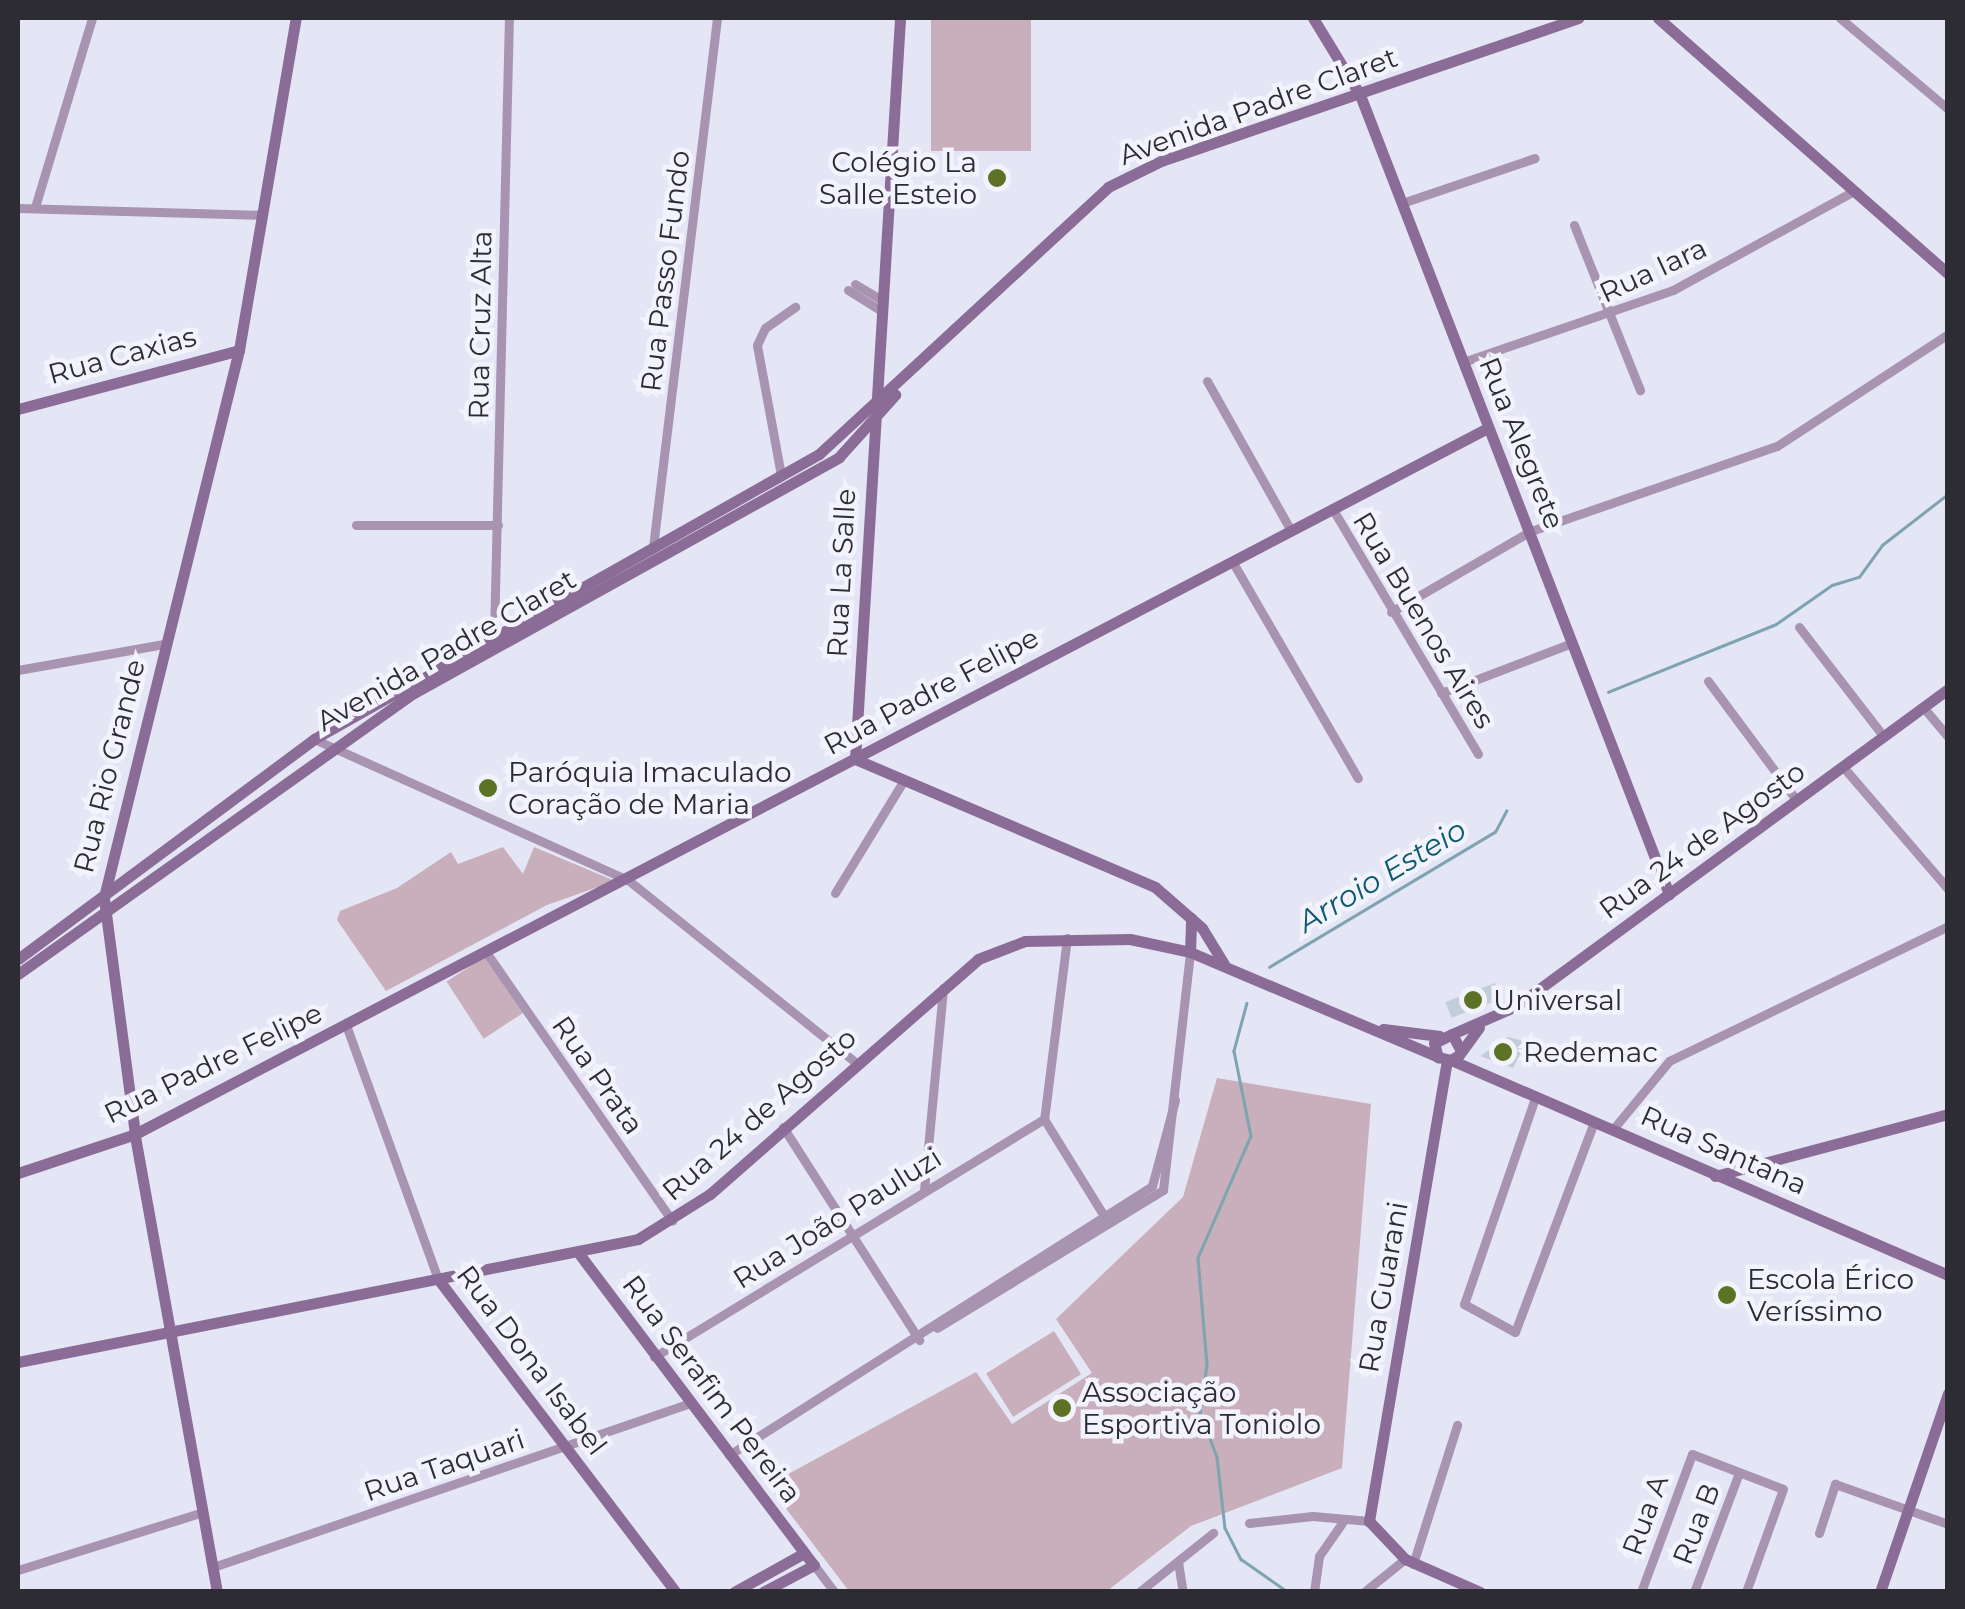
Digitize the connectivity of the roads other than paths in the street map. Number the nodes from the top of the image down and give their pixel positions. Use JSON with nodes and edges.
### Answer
{"nodes":[{"id":1,"x":92,"y":18,"type":"edge"},
{"id":2,"x":296,"y":18,"type":"edge"},
{"id":3,"x":509,"y":18,"type":"edge"},
{"id":4,"x":717,"y":18,"type":"edge"},
{"id":5,"x":900,"y":18,"type":"edge"},
{"id":6,"x":1312,"y":18,"type":"edge"},
{"id":7,"x":1578,"y":18,"type":"edge"},
{"id":8,"x":1658,"y":18,"type":"edge"},
{"id":9,"x":1840,"y":18,"type":"edge"},
{"id":10,"x":1360,"y":95,"type":"junction"},
{"id":11,"x":1948,"y":108,"type":"edge"},
{"id":12,"x":1535,"y":158,"type":"dead end"},
{"id":13,"x":1850,"y":193,"type":"junction"},
{"id":14,"x":1402,"y":203,"type":"junction"},
{"id":15,"x":36,"y":207,"type":"junction"},
{"id":16,"x":18,"y":208,"type":"edge"},
{"id":17,"x":262,"y":215,"type":"junction"},
{"id":18,"x":1574,"y":224,"type":"dead end"},
{"id":19,"x":1948,"y":274,"type":"edge"},
{"id":20,"x":851,"y":287,"type":"dead end"},
{"id":21,"x":882,"y":305,"type":"junction"},
{"id":22,"x":795,"y":307,"type":"dead end"},
{"id":23,"x":1611,"y":316,"type":"junction"},
{"id":24,"x":1948,"y":334,"type":"edge"},
{"id":25,"x":239,"y":350,"type":"junction"},
{"id":26,"x":1464,"y":362,"type":"junction"},
{"id":27,"x":1206,"y":381,"type":"dead end"},
{"id":28,"x":904,"y":383,"type":"junction"},
{"id":29,"x":1640,"y":390,"type":"dead end"},
{"id":30,"x":877,"y":404,"type":"junction"},
{"id":31,"x":18,"y":409,"type":"edge"},
{"id":32,"x":875,"y":424,"type":"junction"},
{"id":33,"x":1488,"y":428,"type":"junction"},
{"id":34,"x":782,"y":476,"type":"junction"},
{"id":35,"x":1332,"y":508,"type":"junction"},
{"id":36,"x":356,"y":525,"type":"dead end"},
{"id":37,"x":498,"y":525,"type":"junction"},
{"id":38,"x":1290,"y":530,"type":"junction"},
{"id":39,"x":1531,"y":531,"type":"junction"},
{"id":40,"x":659,"y":547,"type":"junction"},
{"id":41,"x":1232,"y":561,"type":"junction"},
{"id":42,"x":628,"y":567,"type":"junction"},
{"id":43,"x":1391,"y":612,"type":"junction"},
{"id":44,"x":1799,"y":627,"type":"dead end"},
{"id":45,"x":494,"y":634,"type":"junction"},
{"id":46,"x":164,"y":644,"type":"junction"},
{"id":47,"x":1572,"y":644,"type":"junction"},
{"id":48,"x":18,"y":670,"type":"edge"},
{"id":49,"x":1708,"y":681,"type":"dead end"},
{"id":50,"x":1948,"y":690,"type":"edge"},
{"id":51,"x":1441,"y":693,"type":"junction"},
{"id":52,"x":1923,"y":707,"type":"junction"},
{"id":53,"x":1948,"y":736,"type":"edge"},
{"id":54,"x":1884,"y":737,"type":"junction"},
{"id":55,"x":314,"y":739,"type":"junction"},
{"id":56,"x":326,"y":750,"type":"junction"},
{"id":57,"x":1478,"y":754,"type":"dead end"},
{"id":58,"x":854,"y":759,"type":"junction"},
{"id":59,"x":1844,"y":768,"type":"junction"},
{"id":60,"x":1358,"y":778,"type":"dead end"},
{"id":61,"x":904,"y":780,"type":"junction"},
{"id":62,"x":1797,"y":802,"type":"junction"},
{"id":63,"x":628,"y":880,"type":"junction"},
{"id":64,"x":1948,"y":888,"type":"edge"},
{"id":65,"x":835,"y":893,"type":"dead end"},
{"id":66,"x":1670,"y":894,"type":"junction"},
{"id":67,"x":105,"y":904,"type":"junction"},
{"id":68,"x":1191,"y":918,"type":"junction"},
{"id":69,"x":1948,"y":926,"type":"edge"},
{"id":70,"x":1067,"y":938,"type":"junction"},
{"id":71,"x":486,"y":952,"type":"junction"},
{"id":72,"x":1190,"y":952,"type":"junction"},
{"id":73,"x":18,"y":959,"type":"edge"},
{"id":74,"x":1224,"y":964,"type":"junction"},
{"id":75,"x":18,"y":974,"type":"edge"},
{"id":76,"x":944,"y":986,"type":"junction"},
{"id":77,"x":1482,"y":1024,"type":"junction"},
{"id":78,"x":346,"y":1025,"type":"junction"},
{"id":79,"x":1379,"y":1029,"type":"junction"},
{"id":80,"x":1446,"y":1035,"type":"junction"},
{"id":81,"x":1451,"y":1057,"type":"junction"},
{"id":82,"x":855,"y":1062,"type":"junction"},
{"id":83,"x":1535,"y":1098,"type":"junction"},
{"id":84,"x":1175,"y":1100,"type":"junction"},
{"id":85,"x":1948,"y":1114,"type":"edge"},
{"id":86,"x":1044,"y":1118,"type":"junction"},
{"id":87,"x":1594,"y":1122,"type":"junction"},
{"id":88,"x":782,"y":1127,"type":"junction"},
{"id":89,"x":1614,"y":1128,"type":"junction"},
{"id":90,"x":135,"y":1134,"type":"junction"},
{"id":91,"x":18,"y":1173,"type":"edge"},
{"id":92,"x":1716,"y":1176,"type":"junction"},
{"id":93,"x":924,"y":1190,"type":"junction"},
{"id":94,"x":1107,"y":1220,"type":"junction"},
{"id":95,"x":673,"y":1223,"type":"junction"},
{"id":96,"x":854,"y":1235,"type":"junction"},
{"id":97,"x":580,"y":1255,"type":"junction"},
{"id":98,"x":1948,"y":1275,"type":"edge"},
{"id":99,"x":438,"y":1279,"type":"junction"},
{"id":100,"x":170,"y":1327,"type":"junction"},
{"id":101,"x":919,"y":1340,"type":"junction"},
{"id":102,"x":654,"y":1358,"type":"junction"},
{"id":103,"x":18,"y":1362,"type":"edge"},
{"id":104,"x":1948,"y":1393,"type":"edge"},
{"id":105,"x":690,"y":1403,"type":"junction"},
{"id":106,"x":1457,"y":1425,"type":"dead end"},
{"id":107,"x":566,"y":1446,"type":"junction"},
{"id":108,"x":730,"y":1455,"type":"junction"},
{"id":109,"x":1739,"y":1473,"type":"junction"},
{"id":110,"x":1910,"y":1510,"type":"junction"},
{"id":111,"x":203,"y":1512,"type":"junction"},
{"id":112,"x":1369,"y":1522,"type":"junction"},
{"id":113,"x":1249,"y":1523,"type":"dead end"},
{"id":114,"x":1342,"y":1523,"type":"junction"},
{"id":115,"x":1948,"y":1524,"type":"edge"},
{"id":116,"x":1212,"y":1533,"type":"dead end"},
{"id":117,"x":1819,"y":1534,"type":"dead end"},
{"id":118,"x":804,"y":1553,"type":"junction"},
{"id":119,"x":1409,"y":1561,"type":"junction"},
{"id":120,"x":1178,"y":1562,"type":"junction"},
{"id":121,"x":814,"y":1565,"type":"junction"},
{"id":122,"x":213,"y":1568,"type":"junction"},
{"id":123,"x":18,"y":1570,"type":"edge"},
{"id":124,"x":217,"y":1592,"type":"edge"},
{"id":125,"x":676,"y":1592,"type":"edge"},
{"id":126,"x":734,"y":1592,"type":"edge"},
{"id":127,"x":763,"y":1592,"type":"edge"},
{"id":128,"x":834,"y":1592,"type":"edge"},
{"id":129,"x":1139,"y":1592,"type":"edge"},
{"id":130,"x":1183,"y":1592,"type":"edge"},
{"id":131,"x":1314,"y":1592,"type":"edge"},
{"id":132,"x":1364,"y":1592,"type":"edge"},
{"id":133,"x":1480,"y":1592,"type":"edge"},
{"id":134,"x":1641,"y":1592,"type":"edge"},
{"id":135,"x":1694,"y":1592,"type":"edge"},
{"id":136,"x":1746,"y":1592,"type":"edge"},
{"id":137,"x":1880,"y":1592,"type":"edge"}],
"edges":[{"from":1,"to":15,"type":"street"},
{"from":2,"to":17,"type":"main road","name":"Rua Rio Grande"},
{"from":3,"to":37,"type":"street","name":"Rua Cruz Alta"},
{"from":4,"to":40,"type":"street","name":"Rua Passo Fundo"},
{"from":5,"to":21,"type":"main road","name":"Rua La Salle"},
{"from":6,"to":10,"type":"main road","name":"Rua Alegrete"},
{"from":7,"to":10,"type":"main road","name":"Avenida Padre Claret"},
{"from":8,"to":13,"type":"main road"},
{"from":9,"to":11,"type":"street"},
{"from":10,"to":14,"type":"main road","name":"Rua Alegrete"},
{"from":10,"to":28,"type":"main road","name":"Avenida Padre Claret"},
{"from":12,"to":14,"type":"street"},
{"from":13,"to":19,"type":"main road"},
{"from":13,"to":23,"type":"street","name":"Rua Iara"},
{"from":14,"to":26,"type":"main road","name":"Rua Alegrete"},
{"from":15,"to":16,"type":"street"},
{"from":15,"to":17,"type":"street"},
{"from":17,"to":25,"type":"main road","name":"Rua Rio Grande"},
{"from":18,"to":23,"type":"street"},
{"from":20,"to":21,"type":"street"},
{"from":21,"to":30,"type":"main road","name":"Rua La Salle"},
{"from":22,"to":34,"type":"street"},
{"from":23,"to":26,"type":"street","name":"Rua Iara"},
{"from":23,"to":29,"type":"street"},
{"from":24,"to":39,"type":"street"},
{"from":25,"to":31,"type":"main road","name":"Rua Caxias"},
{"from":25,"to":46,"type":"main road","name":"Rua Rio Grande"},
{"from":26,"to":33,"type":"main road","name":"Rua Alegrete"},
{"from":27,"to":38,"type":"street"},
{"from":28,"to":30,"type":"main road","name":"Avenida Padre Claret"},
{"from":28,"to":32,"type":"main road","name":"Avenida Padre Claret"},
{"from":30,"to":32,"type":"main road","name":"Rua La Salle"},
{"from":30,"to":34,"type":"main road","name":"Avenida Padre Claret"},
{"from":32,"to":40,"type":"main road","name":"Avenida Padre Claret"},
{"from":32,"to":58,"type":"main road","name":"Rua La Salle"},
{"from":33,"to":35,"type":"main road","name":"Rua Padre Felipe"},
{"from":33,"to":39,"type":"main road","name":"Rua Alegrete"},
{"from":34,"to":40,"type":"main road","name":"Avenida Padre Claret"},
{"from":35,"to":38,"type":"main road","name":"Rua Padre Felipe"},
{"from":35,"to":43,"type":"street","name":"Rua Buenos Aires"},
{"from":36,"to":37,"type":"street"},
{"from":37,"to":45,"type":"street","name":"Rua Cruz Alta"},
{"from":38,"to":41,"type":"main road","name":"Rua Padre Felipe"},
{"from":39,"to":43,"type":"street"},
{"from":39,"to":47,"type":"main road","name":"Rua Alegrete"},
{"from":40,"to":42,"type":"main road","name":"Avenida Padre Claret"},
{"from":41,"to":58,"type":"main road","name":"Rua Padre Felipe"},
{"from":41,"to":60,"type":"street"},
{"from":42,"to":45,"type":"main road","name":"Avenida Padre Claret"},
{"from":42,"to":56,"type":"main road","name":"Avenida Padre Claret"},
{"from":43,"to":51,"type":"street","name":"Rua Buenos Aires"},
{"from":44,"to":54,"type":"street"},
{"from":45,"to":55,"type":"main road","name":"Avenida Padre Claret"},
{"from":46,"to":48,"type":"street"},
{"from":46,"to":67,"type":"main road","name":"Rua Rio Grande"},
{"from":47,"to":51,"type":"street"},
{"from":47,"to":66,"type":"main road","name":"Rua Alegrete"},
{"from":49,"to":62,"type":"street"},
{"from":50,"to":52,"type":"main road","name":"Rua 24 de Agosto"},
{"from":51,"to":57,"type":"street","name":"Rua Buenos Aires"},
{"from":52,"to":53,"type":"street"},
{"from":52,"to":54,"type":"main road","name":"Rua 24 de Agosto"},
{"from":54,"to":59,"type":"main road","name":"Rua 24 de Agosto"},
{"from":55,"to":56,"type":"street"},
{"from":55,"to":67,"type":"main road","name":"Avenida Padre Claret"},
{"from":56,"to":63,"type":"street"},
{"from":56,"to":67,"type":"main road","name":"Avenida Padre Claret"},
{"from":58,"to":61,"type":"main road"},
{"from":58,"to":63,"type":"main road","name":"Rua Padre Felipe"},
{"from":59,"to":62,"type":"main road","name":"Rua 24 de Agosto"},
{"from":59,"to":64,"type":"street"},
{"from":61,"to":65,"type":"street"},
{"from":61,"to":68,"type":"main road"},
{"from":62,"to":66,"type":"main road","name":"Rua 24 de Agosto"},
{"from":63,"to":71,"type":"main road","name":"Rua Padre Felipe"},
{"from":63,"to":82,"type":"street"},
{"from":66,"to":77,"type":"main road","name":"Rua 24 de Agosto"},
{"from":67,"to":73,"type":"main road","name":"Avenida Padre Claret"},
{"from":67,"to":75,"type":"main road","name":"Avenida Padre Claret"},
{"from":67,"to":90,"type":"main road","name":"Rua Rio Grande"},
{"from":68,"to":72,"type":"main road"},
{"from":68,"to":74,"type":"main road"},
{"from":69,"to":89,"type":"street"},
{"from":70,"to":72,"type":"main road","name":"Rua 24 de Agosto"},
{"from":70,"to":76,"type":"main road","name":"Rua 24 de Agosto"},
{"from":70,"to":86,"type":"street"},
{"from":71,"to":78,"type":"main road","name":"Rua Padre Felipe"},
{"from":71,"to":95,"type":"street","name":"Rua Prata"},
{"from":72,"to":74,"type":"main road","name":"Rua 24 de Agosto"},
{"from":72,"to":84,"type":"street"},
{"from":74,"to":79,"type":"main road","name":"Rua 24 de Agosto"},
{"from":76,"to":82,"type":"main road","name":"Rua 24 de Agosto"},
{"from":76,"to":93,"type":"street"},
{"from":77,"to":80,"type":"main road","name":"Rua 24 de Agosto"},
{"from":77,"to":81,"type":"main road","name":"Rua 24 de Agosto"},
{"from":78,"to":90,"type":"main road","name":"Rua Padre Felipe"},
{"from":78,"to":99,"type":"street","name":"Rua Dona Isabel"},
{"from":79,"to":80,"type":"main road","name":"Rua 24 de Agosto"},
{"from":79,"to":81,"type":"main road","name":"Rua 24 de Agosto"},
{"from":80,"to":81,"type":"main road"},
{"from":80,"to":81,"type":"main road","name":"Rua Guarani"},
{"from":81,"to":83,"type":"main road","name":"Rua Santana"},
{"from":81,"to":112,"type":"main road","name":"Rua Guarani"},
{"from":82,"to":88,"type":"main road","name":"Rua 24 de Agosto"},
{"from":83,"to":87,"type":"main road","name":"Rua Santana"},
{"from":83,"to":87,"type":"street"},
{"from":84,"to":94,"type":"street"},
{"from":84,"to":94,"type":"street"},
{"from":85,"to":92,"type":"main road"},
{"from":86,"to":93,"type":"street","name":"Rua João Pauluzi"},
{"from":86,"to":94,"type":"street"},
{"from":87,"to":89,"type":"main road","name":"Rua Santana"},
{"from":88,"to":95,"type":"main road","name":"Rua 24 de Agosto"},
{"from":88,"to":96,"type":"street"},
{"from":89,"to":92,"type":"main road","name":"Rua Santana"},
{"from":90,"to":91,"type":"main road","name":"Rua Padre Felipe"},
{"from":90,"to":100,"type":"main road","name":"Rua Rio Grande"},
{"from":92,"to":98,"type":"main road","name":"Rua Santana"},
{"from":93,"to":96,"type":"street","name":"Rua João Pauluzi"},
{"from":94,"to":101,"type":"street"},
{"from":95,"to":97,"type":"main road","name":"Rua 24 de Agosto"},
{"from":96,"to":101,"type":"street"},
{"from":96,"to":102,"type":"street","name":"Rua João Pauluzi"},
{"from":97,"to":99,"type":"main road","name":"Rua 24 de Agosto"},
{"from":97,"to":102,"type":"main road","name":"Rua Serafim Pereira"},
{"from":99,"to":100,"type":"main road","name":"Rua 24 de Agosto"},
{"from":99,"to":107,"type":"main road","name":"Rua Dona Isabel"},
{"from":100,"to":103,"type":"main road","name":"Rua 24 de Agosto"},
{"from":100,"to":111,"type":"main road","name":"Rua Rio Grande"},
{"from":101,"to":108,"type":"street"},
{"from":102,"to":105,"type":"main road","name":"Rua Serafim Pereira"},
{"from":104,"to":110,"type":"main road"},
{"from":105,"to":107,"type":"street","name":"Rua Taquari"},
{"from":105,"to":108,"type":"main road","name":"Rua Serafim Pereira"},
{"from":106,"to":119,"type":"street"},
{"from":107,"to":122,"type":"street","name":"Rua Taquari"},
{"from":107,"to":125,"type":"main road","name":"Rua Dona Isabel"},
{"from":108,"to":118,"type":"main road","name":"Rua Serafim Pereira"},
{"from":109,"to":134,"type":"street","name":"Rua A"},
{"from":109,"to":135,"type":"street","name":"Rua B"},
{"from":109,"to":136,"type":"street"},
{"from":110,"to":115,"type":"street"},
{"from":110,"to":117,"type":"street"},
{"from":110,"to":137,"type":"main road"},
{"from":111,"to":122,"type":"main road","name":"Rua Rio Grande"},
{"from":111,"to":123,"type":"street"},
{"from":112,"to":114,"type":"street"},
{"from":112,"to":119,"type":"main road"},
{"from":113,"to":114,"type":"street"},
{"from":114,"to":131,"type":"street"},
{"from":116,"to":120,"type":"street"},
{"from":118,"to":121,"type":"main road","name":"Rua Serafim Pereira"},
{"from":118,"to":126,"type":"main road"},
{"from":119,"to":132,"type":"street"},
{"from":119,"to":133,"type":"main road"},
{"from":120,"to":129,"type":"street"},
{"from":120,"to":130,"type":"street"},
{"from":121,"to":127,"type":"main road"},
{"from":121,"to":128,"type":"street"},
{"from":122,"to":124,"type":"main road","name":"Rua Rio Grande"}]}
